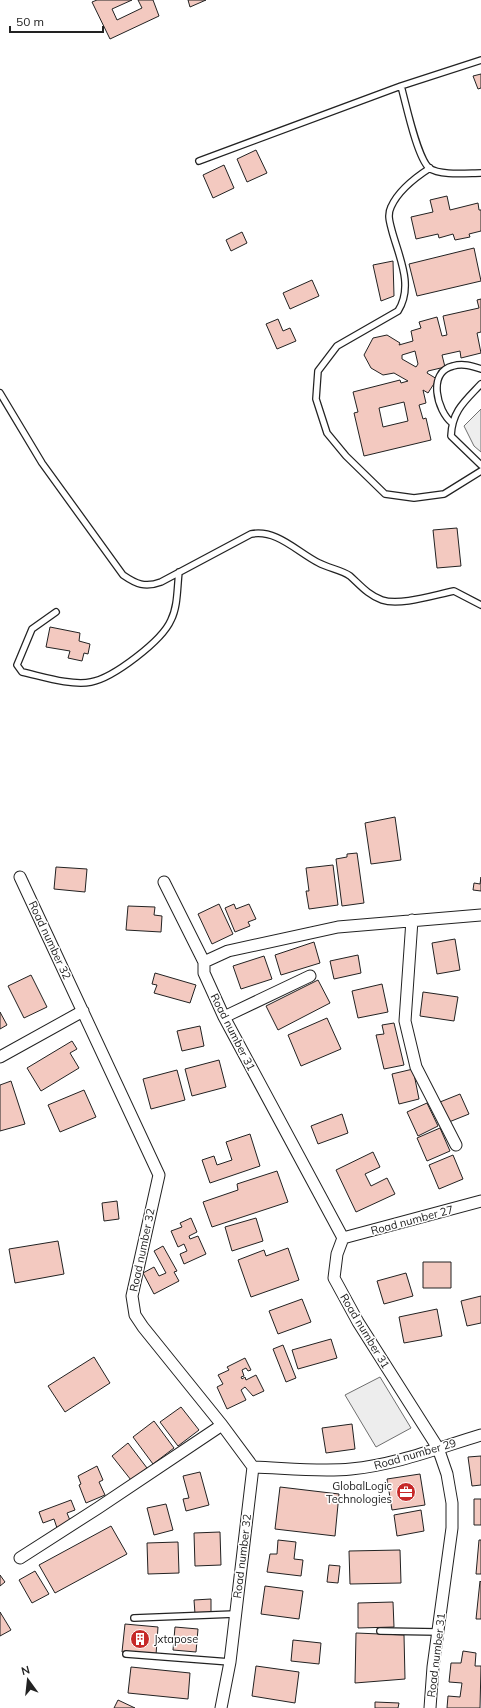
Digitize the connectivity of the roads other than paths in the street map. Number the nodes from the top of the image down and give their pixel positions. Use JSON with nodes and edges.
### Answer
{"nodes":[{"id":1,"x":481,"y":60,"type":"edge"},
{"id":2,"x":401,"y":86,"type":"junction"},
{"id":3,"x":199,"y":161,"type":"dead end"},
{"id":4,"x":430,"y":168,"type":"junction"},
{"id":5,"x":481,"y":173,"type":"edge"},
{"id":6,"x":481,"y":369,"type":"edge"},
{"id":7,"x":481,"y":384,"type":"edge"},
{"id":8,"x":0,"y":393,"type":"edge"},
{"id":9,"x":7,"y":405,"type":"junction"},
{"id":10,"x":0,"y":406,"type":"edge"},
{"id":11,"x":452,"y":423,"type":"junction"},
{"id":12,"x":481,"y":465,"type":"edge"},
{"id":13,"x":481,"y":471,"type":"edge"},
{"id":14,"x":179,"y":572,"type":"junction"},
{"id":15,"x":481,"y":605,"type":"edge"},
{"id":16,"x":56,"y":612,"type":"dead end"},
{"id":17,"x":20,"y":877,"type":"dead end"},
{"id":18,"x":164,"y":882,"type":"dead end"},
{"id":19,"x":481,"y":915,"type":"edge"},
{"id":20,"x":412,"y":920,"type":"junction"},
{"id":21,"x":204,"y":968,"type":"junction"},
{"id":22,"x":310,"y":976,"type":"dead end"},
{"id":23,"x":83,"y":1012,"type":"junction"},
{"id":24,"x":224,"y":1017,"type":"junction"},
{"id":25,"x":0,"y":1057,"type":"edge"},
{"id":26,"x":456,"y":1144,"type":"dead end"},
{"id":27,"x":481,"y":1202,"type":"edge"},
{"id":28,"x":343,"y":1238,"type":"junction"},
{"id":29,"x":222,"y":1425,"type":"junction"},
{"id":30,"x":481,"y":1435,"type":"edge"},
{"id":31,"x":438,"y":1448,"type":"junction"},
{"id":32,"x":253,"y":1467,"type":"junction"},
{"id":33,"x":20,"y":1558,"type":"dead end"},
{"id":34,"x":234,"y":1614,"type":"junction"},
{"id":35,"x":134,"y":1618,"type":"dead end"},
{"id":36,"x":380,"y":1631,"type":"dead end"},
{"id":37,"x":438,"y":1632,"type":"junction"},
{"id":38,"x":126,"y":1654,"type":"dead end"},
{"id":39,"x":230,"y":1662,"type":"junction"},
{"id":40,"x":221,"y":1708,"type":"edge"},
{"id":41,"x":430,"y":1708,"type":"edge"}],
"edges":[{"from":1,"to":2,"type":"lane"},
{"from":2,"to":3,"type":"lane"},
{"from":2,"to":4,"type":"lane"},
{"from":4,"to":5,"type":"lane"},
{"from":4,"to":13,"type":"lane"},
{"from":6,"to":11,"type":"lane"},
{"from":7,"to":11,"type":"lane"},
{"from":8,"to":9,"type":"lane"},
{"from":9,"to":10,"type":"lane"},
{"from":9,"to":14,"type":"lane"},
{"from":11,"to":12,"type":"lane"},
{"from":14,"to":15,"type":"lane"},
{"from":14,"to":16,"type":"lane"},
{"from":17,"to":23,"type":"street","name":"Road number 32"},
{"from":18,"to":21,"type":"street","name":"Road number 31"},
{"from":19,"to":20,"type":"street"},
{"from":20,"to":21,"type":"street"},
{"from":20,"to":26,"type":"street"},
{"from":21,"to":24,"type":"street","name":"Road number 31"},
{"from":22,"to":24,"type":"street"},
{"from":23,"to":25,"type":"street"},
{"from":23,"to":29,"type":"street","name":"Road number 32"},
{"from":24,"to":28,"type":"street","name":"Road number 31"},
{"from":27,"to":28,"type":"street","name":"Road number 27"},
{"from":28,"to":31,"type":"street","name":"Road number 31"},
{"from":29,"to":32,"type":"street","name":"Road number 32"},
{"from":29,"to":33,"type":"street"},
{"from":30,"to":31,"type":"street","name":"Road number 29"},
{"from":31,"to":32,"type":"street","name":"Road number 29"},
{"from":31,"to":37,"type":"street","name":"Road number 31"},
{"from":32,"to":34,"type":"street","name":"Road number 32"},
{"from":34,"to":35,"type":"lane"},
{"from":34,"to":39,"type":"street","name":"Road number 32"},
{"from":36,"to":37,"type":"lane"},
{"from":37,"to":41,"type":"street","name":"Road number 31"},
{"from":38,"to":39,"type":"lane"},
{"from":39,"to":40,"type":"street","name":"Road number 32"}]}
